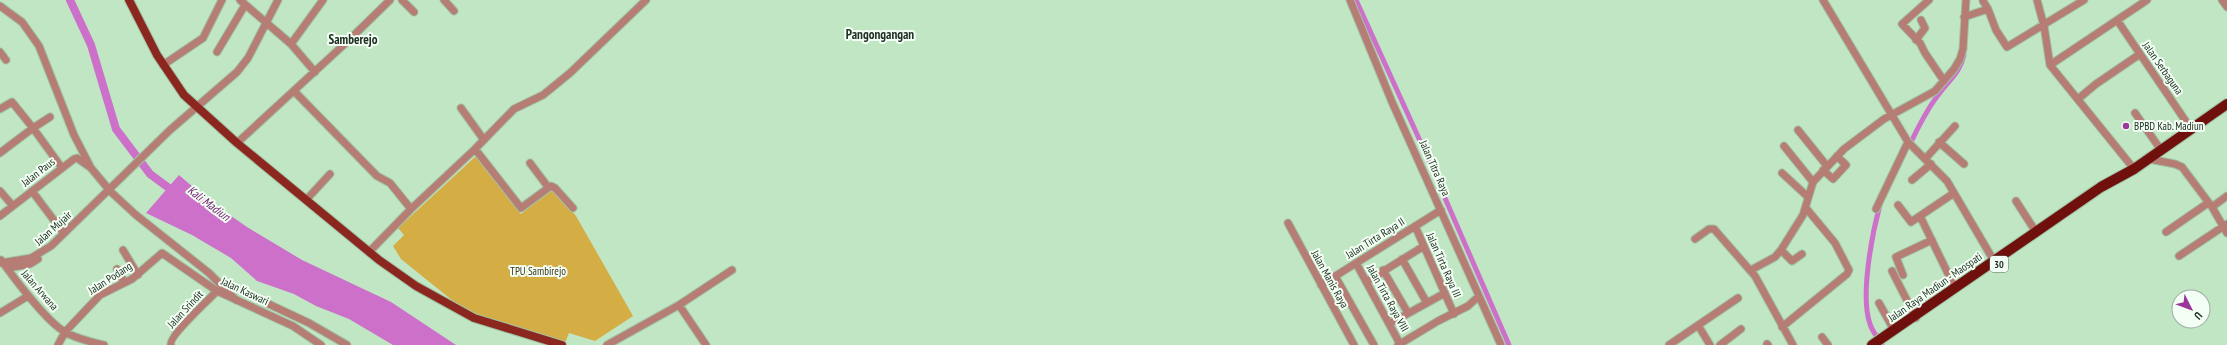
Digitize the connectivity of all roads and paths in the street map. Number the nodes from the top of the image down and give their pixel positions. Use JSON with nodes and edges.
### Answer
{"nodes":[{"id":1,"x":129,"y":0,"type":"edge"},
{"id":2,"x":222,"y":0,"type":"edge"},
{"id":3,"x":278,"y":0,"type":"edge"},
{"id":4,"x":323,"y":0,"type":"edge"},
{"id":5,"x":402,"y":0,"type":"edge"},
{"id":6,"x":444,"y":0,"type":"edge"},
{"id":7,"x":646,"y":0,"type":"edge"},
{"id":8,"x":1350,"y":0,"type":"edge"},
{"id":9,"x":1823,"y":0,"type":"edge"},
{"id":10,"x":1928,"y":0,"type":"edge"},
{"id":11,"x":1966,"y":0,"type":"edge"},
{"id":12,"x":2037,"y":0,"type":"edge"},
{"id":13,"x":2084,"y":0,"type":"edge"},
{"id":14,"x":2147,"y":0,"type":"edge"},
{"id":15,"x":2222,"y":0,"type":"edge"},
{"id":16,"x":388,"y":1,"type":"edge"},
{"id":17,"x":1983,"y":1,"type":"edge"},
{"id":18,"x":242,"y":2,"type":"edge"},
{"id":19,"x":0,"y":6,"type":"edge"},
{"id":20,"x":2227,"y":7,"type":"edge"},
{"id":21,"x":1988,"y":9,"type":"junction"},
{"id":22,"x":454,"y":11,"type":"dead end"},
{"id":23,"x":414,"y":12,"type":"dead end"},
{"id":24,"x":1967,"y":16,"type":"junction"},
{"id":25,"x":1921,"y":20,"type":"dead end"},
{"id":26,"x":2117,"y":20,"type":"junction"},
{"id":27,"x":266,"y":21,"type":"junction"},
{"id":28,"x":2044,"y":26,"type":"junction"},
{"id":29,"x":1916,"y":40,"type":"junction"},
{"id":30,"x":291,"y":44,"type":"junction"},
{"id":31,"x":217,"y":52,"type":"dead end"},
{"id":32,"x":2140,"y":54,"type":"junction"},
{"id":33,"x":163,"y":65,"type":"junction"},
{"id":34,"x":2050,"y":65,"type":"junction"},
{"id":35,"x":315,"y":72,"type":"junction"},
{"id":36,"x":1944,"y":81,"type":"junction"},
{"id":37,"x":294,"y":91,"type":"junction"},
{"id":38,"x":2078,"y":99,"type":"junction"},
{"id":39,"x":196,"y":106,"type":"junction"},
{"id":40,"x":2226,"y":106,"type":"edge"},
{"id":41,"x":0,"y":108,"type":"edge"},
{"id":42,"x":461,"y":108,"type":"dead end"},
{"id":43,"x":2135,"y":112,"type":"dead end"},
{"id":44,"x":1892,"y":115,"type":"junction"},
{"id":45,"x":50,"y":117,"type":"dead end"},
{"id":46,"x":1956,"y":126,"type":"dead end"},
{"id":47,"x":33,"y":128,"type":"junction"},
{"id":48,"x":2191,"y":129,"type":"junction"},
{"id":49,"x":1798,"y":130,"type":"dead end"},
{"id":50,"x":484,"y":140,"type":"junction"},
{"id":51,"x":1939,"y":142,"type":"junction"},
{"id":52,"x":237,"y":143,"type":"junction"},
{"id":53,"x":1911,"y":144,"type":"junction"},
{"id":54,"x":1784,"y":146,"type":"dead end"},
{"id":55,"x":475,"y":149,"type":"junction"},
{"id":56,"x":2161,"y":150,"type":"junction"},
{"id":57,"x":0,"y":153,"type":"edge"},
{"id":58,"x":1837,"y":156,"type":"junction"},
{"id":59,"x":2149,"y":158,"type":"junction"},
{"id":60,"x":1925,"y":159,"type":"junction"},
{"id":61,"x":530,"y":163,"type":"dead end"},
{"id":62,"x":1931,"y":164,"type":"junction"},
{"id":63,"x":1964,"y":164,"type":"dead end"},
{"id":64,"x":62,"y":168,"type":"junction"},
{"id":65,"x":91,"y":168,"type":"junction"},
{"id":66,"x":1825,"y":168,"type":"junction"},
{"id":67,"x":2134,"y":169,"type":"junction"},
{"id":68,"x":1782,"y":173,"type":"dead end"},
{"id":69,"x":330,"y":174,"type":"dead end"},
{"id":70,"x":1912,"y":180,"type":"dead end"},
{"id":71,"x":1814,"y":182,"type":"junction"},
{"id":72,"x":548,"y":187,"type":"junction"},
{"id":73,"x":0,"y":191,"type":"edge"},
{"id":74,"x":32,"y":191,"type":"junction"},
{"id":75,"x":107,"y":192,"type":"junction"},
{"id":76,"x":1954,"y":193,"type":"junction"},
{"id":77,"x":1808,"y":196,"type":"junction"},
{"id":78,"x":2227,"y":196,"type":"edge"},
{"id":79,"x":306,"y":200,"type":"junction"},
{"id":80,"x":2016,"y":201,"type":"dead end"},
{"id":81,"x":1898,"y":205,"type":"dead end"},
{"id":82,"x":2210,"y":205,"type":"junction"},
{"id":83,"x":13,"y":206,"type":"junction"},
{"id":84,"x":573,"y":208,"type":"dead end"},
{"id":85,"x":1806,"y":208,"type":"junction"},
{"id":86,"x":411,"y":209,"type":"junction"},
{"id":87,"x":1876,"y":209,"type":"dead end"},
{"id":88,"x":1441,"y":210,"type":"junction"},
{"id":89,"x":0,"y":216,"type":"edge"},
{"id":90,"x":1920,"y":216,"type":"junction"},
{"id":91,"x":2060,"y":219,"type":"junction"},
{"id":92,"x":1288,"y":223,"type":"dead end"},
{"id":93,"x":1415,"y":226,"type":"junction"},
{"id":94,"x":2226,"y":228,"type":"edge"},
{"id":95,"x":62,"y":231,"type":"junction"},
{"id":96,"x":2036,"y":232,"type":"junction"},
{"id":97,"x":2166,"y":232,"type":"dead end"},
{"id":98,"x":1695,"y":239,"type":"dead end"},
{"id":99,"x":1932,"y":240,"type":"junction"},
{"id":100,"x":1424,"y":246,"type":"junction"},
{"id":101,"x":123,"y":250,"type":"dead end"},
{"id":102,"x":1781,"y":250,"type":"junction"},
{"id":103,"x":369,"y":252,"type":"junction"},
{"id":104,"x":162,"y":253,"type":"joint"},
{"id":105,"x":1802,"y":254,"type":"dead end"},
{"id":106,"x":2179,"y":256,"type":"dead end"},
{"id":107,"x":1402,"y":259,"type":"junction"},
{"id":108,"x":1994,"y":260,"type":"junction"},
{"id":109,"x":2,"y":263,"type":"edge"},
{"id":110,"x":1356,"y":263,"type":"junction"},
{"id":111,"x":117,"y":269,"type":"dead end"},
{"id":112,"x":732,"y":270,"type":"dead end"},
{"id":113,"x":1383,"y":270,"type":"junction"},
{"id":114,"x":1751,"y":270,"type":"junction"},
{"id":115,"x":1892,"y":271,"type":"dead end"},
{"id":116,"x":209,"y":273,"type":"junction"},
{"id":117,"x":138,"y":275,"type":"junction"},
{"id":118,"x":1903,"y":275,"type":"dead end"},
{"id":119,"x":1335,"y":276,"type":"junction"},
{"id":120,"x":124,"y":282,"type":"junction"},
{"id":121,"x":1366,"y":282,"type":"junction"},
{"id":122,"x":1321,"y":284,"type":"junction"},
{"id":123,"x":1955,"y":288,"type":"junction"},
{"id":124,"x":217,"y":291,"type":"junction"},
{"id":125,"x":1445,"y":293,"type":"junction"},
{"id":126,"x":28,"y":296,"type":"junction"},
{"id":127,"x":1479,"y":296,"type":"junction"},
{"id":128,"x":1738,"y":298,"type":"dead end"},
{"id":129,"x":236,"y":300,"type":"junction"},
{"id":130,"x":1426,"y":303,"type":"junction"},
{"id":131,"x":1879,"y":303,"type":"dead end"},
{"id":132,"x":678,"y":305,"type":"junction"},
{"id":133,"x":0,"y":313,"type":"edge"},
{"id":134,"x":1408,"y":313,"type":"junction"},
{"id":135,"x":1454,"y":314,"type":"junction"},
{"id":136,"x":1916,"y":318,"type":"junction"},
{"id":137,"x":1390,"y":324,"type":"junction"},
{"id":138,"x":1698,"y":325,"type":"junction"},
{"id":139,"x":1782,"y":327,"type":"junction"},
{"id":140,"x":1741,"y":330,"type":"dead end"},
{"id":141,"x":1894,"y":330,"type":"junction"},
{"id":142,"x":65,"y":332,"type":"junction"},
{"id":143,"x":1822,"y":337,"type":"dead end"},
{"id":144,"x":539,"y":342,"type":"edge"},
{"id":145,"x":1878,"y":343,"type":"edge"},
{"id":146,"x":170,"y":344,"type":"edge"},
{"id":147,"x":1399,"y":344,"type":"edge"},
{"id":148,"x":58,"y":345,"type":"edge"},
{"id":149,"x":104,"y":345,"type":"edge"},
{"id":150,"x":321,"y":345,"type":"edge"},
{"id":151,"x":347,"y":345,"type":"edge"},
{"id":152,"x":562,"y":345,"type":"edge"},
{"id":153,"x":607,"y":345,"type":"edge"},
{"id":154,"x":706,"y":345,"type":"edge"},
{"id":155,"x":1354,"y":345,"type":"edge"},
{"id":156,"x":1374,"y":345,"type":"edge"},
{"id":157,"x":1500,"y":345,"type":"edge"},
{"id":158,"x":1669,"y":345,"type":"edge"},
{"id":159,"x":1710,"y":345,"type":"edge"},
{"id":160,"x":1720,"y":345,"type":"edge"},
{"id":161,"x":1793,"y":345,"type":"edge"},
{"id":162,"x":1828,"y":345,"type":"edge"}],
"edges":[{"from":1,"to":33,"type":"main road"},
{"from":2,"to":33,"type":"street"},
{"from":3,"to":27,"type":"street"},
{"from":4,"to":30,"type":"street"},
{"from":5,"to":23,"type":"street"},
{"from":6,"to":22,"type":"street"},
{"from":7,"to":50,"type":"street"},
{"from":8,"to":88,"type":"street","name":"Jalan Titra Raya"},
{"from":9,"to":44,"type":"street"},
{"from":10,"to":29,"type":"street"},
{"from":11,"to":24,"type":"street"},
{"from":12,"to":28,"type":"street"},
{"from":13,"to":28,"type":"street"},
{"from":14,"to":26,"type":"street"},
{"from":15,"to":20,"type":"street"},
{"from":16,"to":35,"type":"street"},
{"from":17,"to":21,"type":"street"},
{"from":18,"to":27,"type":"street"},
{"from":18,"to":31,"type":"street"},
{"from":19,"to":65,"type":"street"},
{"from":21,"to":24,"type":"street"},
{"from":21,"to":28,"type":"street"},
{"from":24,"to":36,"type":"street"},
{"from":25,"to":29,"type":"street"},
{"from":26,"to":32,"type":"street","name":"Jalan Serbaguna"},
{"from":26,"to":34,"type":"street"},
{"from":27,"to":30,"type":"street"},
{"from":27,"to":39,"type":"street"},
{"from":28,"to":34,"type":"street"},
{"from":29,"to":36,"type":"street"},
{"from":30,"to":35,"type":"street"},
{"from":32,"to":38,"type":"street"},
{"from":32,"to":48,"type":"street","name":"Jalan Serbaguna"},
{"from":33,"to":39,"type":"main road"},
{"from":34,"to":38,"type":"street"},
{"from":35,"to":37,"type":"street"},
{"from":36,"to":44,"type":"street"},
{"from":37,"to":52,"type":"street"},
{"from":37,"to":86,"type":"street"},
{"from":38,"to":67,"type":"street"},
{"from":39,"to":52,"type":"main road"},
{"from":39,"to":75,"type":"street"},
{"from":40,"to":48,"type":"highway","name":"Jalan Raya Madiun - Maospati","number":"30"},
{"from":41,"to":47,"type":"street"},
{"from":42,"to":50,"type":"street"},
{"from":43,"to":56,"type":"street"},
{"from":44,"to":53,"type":"street"},
{"from":44,"to":58,"type":"street"},
{"from":45,"to":47,"type":"street"},
{"from":46,"to":51,"type":"street"},
{"from":47,"to":57,"type":"street"},
{"from":47,"to":64,"type":"street"},
{"from":48,"to":56,"type":"highway","name":"Jalan Raya Madiun - Maospati","number":"30"},
{"from":49,"to":66,"type":"street"},
{"from":50,"to":55,"type":"street"},
{"from":51,"to":60,"type":"street"},
{"from":51,"to":63,"type":"street"},
{"from":52,"to":79,"type":"main road"},
{"from":53,"to":60,"type":"street"},
{"from":53,"to":87,"type":"street"},
{"from":54,"to":71,"type":"street"},
{"from":55,"to":72,"type":"street"},
{"from":55,"to":86,"type":"street"},
{"from":56,"to":59,"type":"highway","name":"Jalan Raya Madiun - Maospati","number":"30"},
{"from":58,"to":66,"type":"street"},
{"from":58,"to":66,"type":"street"},
{"from":59,"to":67,"type":"highway","name":"Jalan Raya Madiun - Maospati","number":"30"},
{"from":59,"to":82,"type":"street"},
{"from":60,"to":62,"type":"street"},
{"from":61,"to":72,"type":"street"},
{"from":62,"to":70,"type":"street"},
{"from":62,"to":76,"type":"street"},
{"from":64,"to":65,"type":"street","name":"Jalan Paus"},
{"from":64,"to":74,"type":"street","name":"Jalan Paus"},
{"from":65,"to":75,"type":"street"},
{"from":66,"to":71,"type":"street"},
{"from":67,"to":91,"type":"highway","name":"Jalan Raya Madiun - Maospati","number":"30"},
{"from":68,"to":77,"type":"street"},
{"from":69,"to":79,"type":"street"},
{"from":71,"to":77,"type":"street"},
{"from":72,"to":84,"type":"street"},
{"from":73,"to":83,"type":"street"},
{"from":74,"to":83,"type":"street","name":"Jalan Paus"},
{"from":74,"to":95,"type":"street"},
{"from":75,"to":95,"type":"street"},
{"from":75,"to":109,"type":"street"},
{"from":75,"to":116,"type":"street"},
{"from":76,"to":90,"type":"street"},
{"from":76,"to":108,"type":"street"},
{"from":77,"to":85,"type":"street"},
{"from":78,"to":82,"type":"street"},
{"from":79,"to":103,"type":"main road"},
{"from":80,"to":96,"type":"street"},
{"from":81,"to":90,"type":"street"},
{"from":82,"to":94,"type":"street"},
{"from":82,"to":97,"type":"street"},
{"from":83,"to":89,"type":"street","name":"Jalan Paus"},
{"from":85,"to":102,"type":"street"},
{"from":85,"to":139,"type":"street"},
{"from":86,"to":103,"type":"street"},
{"from":88,"to":93,"type":"street","name":"Jalan Tirta Raya II"},
{"from":88,"to":127,"type":"street","name":"Jalan Titra Raya"},
{"from":90,"to":99,"type":"street"},
{"from":91,"to":96,"type":"highway","name":"Jalan Raya Madiun - Maospati","number":"30"},
{"from":91,"to":136,"type":"highway","name":"Jalan Raya Madiun - Maospati","number":"30"},
{"from":92,"to":122,"type":"street","name":"Jalan Manis Raya"},
{"from":93,"to":100,"type":"street","name":"Jalan Tirta Raya III"},
{"from":93,"to":110,"type":"street","name":"Jalan Tirta Raya II"},
{"from":94,"to":106,"type":"street"},
{"from":95,"to":109,"type":"street"},
{"from":96,"to":108,"type":"highway","name":"Jalan Raya Madiun - Maospati","number":"30"},
{"from":98,"to":114,"type":"street"},
{"from":99,"to":118,"type":"street"},
{"from":99,"to":123,"type":"street"},
{"from":100,"to":107,"type":"street"},
{"from":100,"to":125,"type":"street","name":"Jalan Tirta Raya III"},
{"from":101,"to":117,"type":"street"},
{"from":102,"to":105,"type":"street"},
{"from":102,"to":114,"type":"street"},
{"from":103,"to":144,"type":"main road"},
{"from":104,"to":117,"type":"street","name":"Jalan Podang"},
{"from":104,"to":124,"type":"street","name":"Jalan Kaswari"},
{"from":107,"to":113,"type":"street"},
{"from":107,"to":130,"type":"street"},
{"from":108,"to":123,"type":"highway","name":"Jalan Raya Madiun - Maospati","number":"30"},
{"from":109,"to":126,"type":"street","name":"Jalan Arwana"},
{"from":110,"to":119,"type":"street","name":"Jalan Tirta Raya II"},
{"from":110,"to":121,"type":"street","name":"Jalan Tirta Raya VIII"},
{"from":111,"to":120,"type":"street"},
{"from":112,"to":132,"type":"street"},
{"from":113,"to":121,"type":"street"},
{"from":113,"to":134,"type":"street"},
{"from":114,"to":139,"type":"street"},
{"from":115,"to":136,"type":"street"},
{"from":116,"to":129,"type":"street"},
{"from":116,"to":151,"type":"street"},
{"from":117,"to":120,"type":"street","name":"Jalan Podang"},
{"from":119,"to":122,"type":"street","name":"Jalan Tirta Raya II"},
{"from":119,"to":156,"type":"street"},
{"from":120,"to":142,"type":"street","name":"Jalan Podang"},
{"from":121,"to":137,"type":"street","name":"Jalan Tirta Raya VIII"},
{"from":122,"to":155,"type":"street","name":"Jalan Manis Raya"},
{"from":123,"to":136,"type":"highway","name":"Jalan Raya Madiun - Maospati","number":"30"},
{"from":124,"to":129,"type":"street","name":"Jalan Kaswari"},
{"from":124,"to":146,"type":"street","name":"Jalan Srindit"},
{"from":125,"to":130,"type":"street"},
{"from":125,"to":135,"type":"street","name":"Jalan Tirta Raya III"},
{"from":126,"to":133,"type":"street"},
{"from":126,"to":142,"type":"street","name":"Jalan Arwana"},
{"from":127,"to":135,"type":"street"},
{"from":127,"to":157,"type":"street","name":"Jalan Titra Raya"},
{"from":128,"to":138,"type":"street"},
{"from":129,"to":150,"type":"street","name":"Jalan Kaswari"},
{"from":130,"to":134,"type":"street"},
{"from":131,"to":141,"type":"street"},
{"from":132,"to":153,"type":"street"},
{"from":132,"to":154,"type":"street"},
{"from":134,"to":137,"type":"street"},
{"from":135,"to":147,"type":"street"},
{"from":136,"to":141,"type":"highway","name":"Jalan Raya Madiun - Maospati","number":"30"},
{"from":136,"to":145,"type":"highway","name":"Jalan Raya Madiun - Maospati","number":"30"},
{"from":137,"to":147,"type":"street","name":"Jalan Tirta Raya VIII"},
{"from":138,"to":158,"type":"street"},
{"from":138,"to":159,"type":"street"},
{"from":139,"to":161,"type":"street"},
{"from":140,"to":160,"type":"street"},
{"from":141,"to":145,"type":"highway","name":"Jalan Raya Madiun - Maospati","number":"30"},
{"from":142,"to":148,"type":"street","name":"Jalan Podang"},
{"from":142,"to":149,"type":"street"},
{"from":143,"to":162,"type":"street"},
{"from":144,"to":152,"type":"main road"}]}
